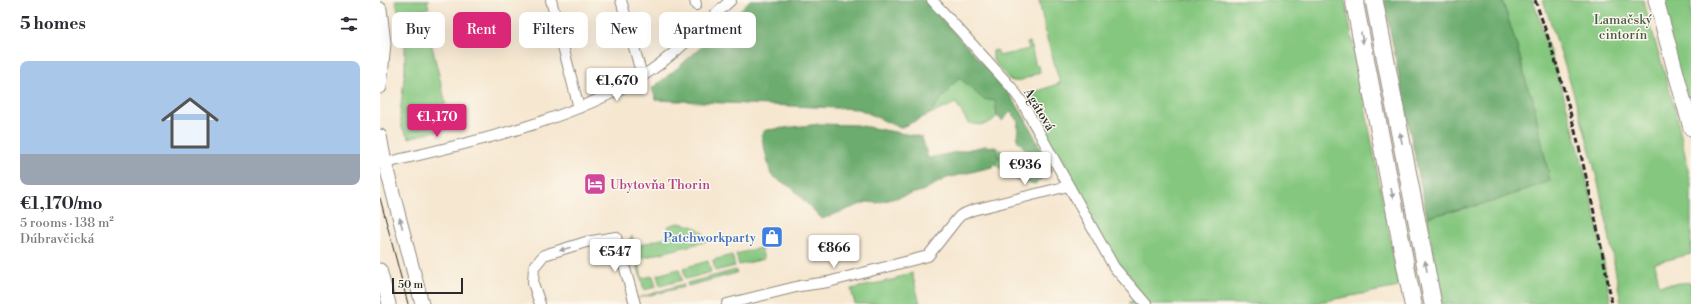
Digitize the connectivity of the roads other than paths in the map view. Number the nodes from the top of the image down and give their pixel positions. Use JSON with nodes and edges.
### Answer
{"nodes":[{"id":1,"x":551,"y":0,"type":"edge"},
{"id":2,"x":621,"y":0,"type":"edge"},
{"id":3,"x":731,"y":0,"type":"edge"},
{"id":4,"x":932,"y":0,"type":"edge"},
{"id":5,"x":1354,"y":0,"type":"edge"},
{"id":6,"x":1374,"y":0,"type":"edge"},
{"id":7,"x":1656,"y":0,"type":"edge"},
{"id":8,"x":380,"y":9,"type":"edge"},
{"id":9,"x":642,"y":76,"type":"junction"},
{"id":10,"x":380,"y":87,"type":"edge"},
{"id":11,"x":579,"y":108,"type":"junction"},
{"id":12,"x":1691,"y":128,"type":"edge"},
{"id":13,"x":380,"y":136,"type":"edge"},
{"id":14,"x":383,"y":164,"type":"edge"},
{"id":15,"x":1068,"y":186,"type":"junction"},
{"id":16,"x":380,"y":270,"type":"edge"},
{"id":17,"x":389,"y":304,"type":"edge"},
{"id":18,"x":422,"y":304,"type":"edge"},
{"id":19,"x":540,"y":304,"type":"edge"},
{"id":20,"x":635,"y":304,"type":"edge"},
{"id":21,"x":727,"y":304,"type":"edge"},
{"id":22,"x":1146,"y":304,"type":"edge"},
{"id":23,"x":1413,"y":304,"type":"edge"},
{"id":24,"x":1433,"y":304,"type":"edge"}],
"edges":[{"from":1,"to":11,"type":"street"},
{"from":2,"to":9,"type":"street"},
{"from":3,"to":9,"type":"street"},
{"from":4,"to":15,"type":"street","name":"Agátová"},
{"from":5,"to":23,"type":"highway","one_way":true},
{"from":24,"to":6,"type":"highway","one_way":true},
{"from":7,"to":12,"type":"main road"},
{"from":8,"to":10,"type":"main road"},
{"from":9,"to":11,"type":"street"},
{"from":11,"to":14,"type":"street"},
{"from":13,"to":14,"type":"main road"},
{"from":18,"to":14,"type":"main road","one_way":true},
{"from":15,"to":21,"type":"street"},
{"from":15,"to":22,"type":"street","name":"Agátová"},
{"from":16,"to":17,"type":"main road"},
{"from":20,"to":19,"type":"street","one_way":true}]}
